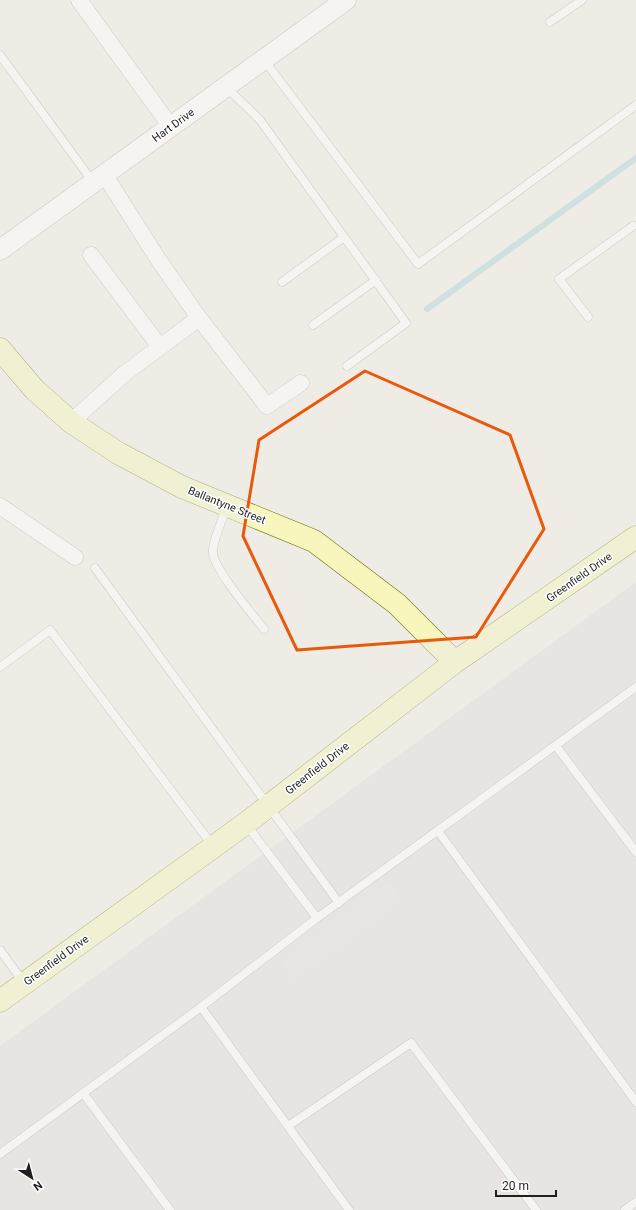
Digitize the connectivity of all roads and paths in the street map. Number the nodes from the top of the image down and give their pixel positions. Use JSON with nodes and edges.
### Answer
{"nodes":[{"id":1,"x":79,"y":0,"type":"edge"},
{"id":2,"x":346,"y":0,"type":"edge"},
{"id":3,"x":582,"y":0,"type":"edge"},
{"id":4,"x":550,"y":22,"type":"dead end"},
{"id":5,"x":0,"y":55,"type":"edge"},
{"id":6,"x":264,"y":59,"type":"junction"},
{"id":7,"x":226,"y":87,"type":"junction"},
{"id":8,"x":636,"y":105,"type":"edge"},
{"id":9,"x":171,"y":127,"type":"junction"},
{"id":10,"x":99,"y":178,"type":"junction"},
{"id":11,"x":633,"y":226,"type":"dead end"},
{"id":12,"x":344,"y":237,"type":"junction"},
{"id":13,"x":0,"y":250,"type":"edge"},
{"id":14,"x":91,"y":255,"type":"dead end"},
{"id":15,"x":376,"y":280,"type":"junction"},
{"id":16,"x":282,"y":282,"type":"dead end"},
{"id":17,"x":199,"y":318,"type":"junction"},
{"id":18,"x":588,"y":318,"type":"dead end"},
{"id":19,"x":313,"y":325,"type":"dead end"},
{"id":20,"x":160,"y":347,"type":"junction"},
{"id":21,"x":0,"y":349,"type":"edge"},
{"id":22,"x":347,"y":366,"type":"dead end"},
{"id":23,"x":301,"y":383,"type":"dead end"},
{"id":24,"x":71,"y":422,"type":"junction"},
{"id":25,"x":227,"y":505,"type":"junction"},
{"id":26,"x":0,"y":506,"type":"edge"},
{"id":27,"x":636,"y":537,"type":"edge"},
{"id":28,"x":75,"y":557,"type":"dead end"},
{"id":29,"x":96,"y":568,"type":"dead end"},
{"id":30,"x":264,"y":629,"type":"dead end"},
{"id":31,"x":455,"y":662,"type":"junction"},
{"id":32,"x":0,"y":667,"type":"edge"},
{"id":33,"x":636,"y":687,"type":"edge"},
{"id":34,"x":556,"y":746,"type":"junction"},
{"id":35,"x":268,"y":805,"type":"junction"},
{"id":36,"x":245,"y":824,"type":"junction"},
{"id":37,"x":438,"y":831,"type":"junction"},
{"id":38,"x":214,"y":846,"type":"junction"},
{"id":39,"x":636,"y":852,"type":"edge"},
{"id":40,"x":339,"y":903,"type":"junction"},
{"id":41,"x":318,"y":918,"type":"junction"},
{"id":42,"x":0,"y":950,"type":"edge"},
{"id":43,"x":24,"y":983,"type":"junction"},
{"id":44,"x":0,"y":1000,"type":"edge"},
{"id":45,"x":201,"y":1007,"type":"junction"},
{"id":46,"x":83,"y":1094,"type":"junction"},
{"id":47,"x":636,"y":1102,"type":"edge"},
{"id":48,"x":288,"y":1126,"type":"junction"},
{"id":49,"x":0,"y":1154,"type":"edge"},
{"id":50,"x":636,"y":1202,"type":"edge"},
{"id":51,"x":170,"y":1210,"type":"edge"},
{"id":52,"x":348,"y":1210,"type":"edge"},
{"id":53,"x":536,"y":1210,"type":"edge"},
{"id":54,"x":625,"y":1210,"type":"edge"}],
"edges":[{"from":1,"to":9,"type":"street"},
{"from":2,"to":6,"type":"street","name":"Hart Drive"},
{"from":3,"to":4,"type":"lane"},
{"from":5,"to":10,"type":"lane"},
{"from":6,"to":7,"type":"street","name":"Hart Drive"},
{"from":6,"to":8,"type":"lane"},
{"from":7,"to":9,"type":"street","name":"Hart Drive"},
{"from":7,"to":12,"type":"lane"},
{"from":9,"to":10,"type":"street","name":"Hart Drive"},
{"from":10,"to":13,"type":"street","name":"Hart Drive"},
{"from":10,"to":17,"type":"street"},
{"from":11,"to":18,"type":"lane"},
{"from":12,"to":15,"type":"lane"},
{"from":12,"to":16,"type":"lane"},
{"from":14,"to":20,"type":"street"},
{"from":15,"to":19,"type":"lane"},
{"from":15,"to":22,"type":"lane"},
{"from":17,"to":20,"type":"street"},
{"from":17,"to":23,"type":"street"},
{"from":20,"to":24,"type":"street"},
{"from":21,"to":24,"type":"main road","name":"Ballantyne Street"},
{"from":24,"to":25,"type":"main road","name":"Ballantyne Street"},
{"from":25,"to":30,"type":"lane"},
{"from":25,"to":31,"type":"main road","name":"Ballantyne Street"},
{"from":26,"to":28,"type":"street"},
{"from":27,"to":31,"type":"main road","name":"Greenfield Drive"},
{"from":29,"to":35,"type":"lane"},
{"from":31,"to":35,"type":"main road","name":"Greenfield Drive"},
{"from":32,"to":38,"type":"lane"},
{"from":33,"to":34,"type":"lane"},
{"from":34,"to":37,"type":"lane"},
{"from":34,"to":39,"type":"lane"},
{"from":35,"to":36,"type":"main road","name":"Greenfield Drive"},
{"from":35,"to":40,"type":"lane"},
{"from":36,"to":38,"type":"main road","name":"Greenfield Drive"},
{"from":36,"to":41,"type":"lane"},
{"from":37,"to":40,"type":"lane"},
{"from":37,"to":47,"type":"lane"},
{"from":38,"to":43,"type":"main road","name":"Greenfield Drive"},
{"from":40,"to":41,"type":"lane"},
{"from":41,"to":45,"type":"lane"},
{"from":42,"to":43,"type":"lane"},
{"from":43,"to":44,"type":"main road","name":"Greenfield Drive"},
{"from":45,"to":46,"type":"lane"},
{"from":45,"to":48,"type":"lane"},
{"from":46,"to":49,"type":"lane"},
{"from":46,"to":51,"type":"lane"},
{"from":48,"to":52,"type":"lane"},
{"from":48,"to":53,"type":"lane"},
{"from":50,"to":54,"type":"lane"}]}
